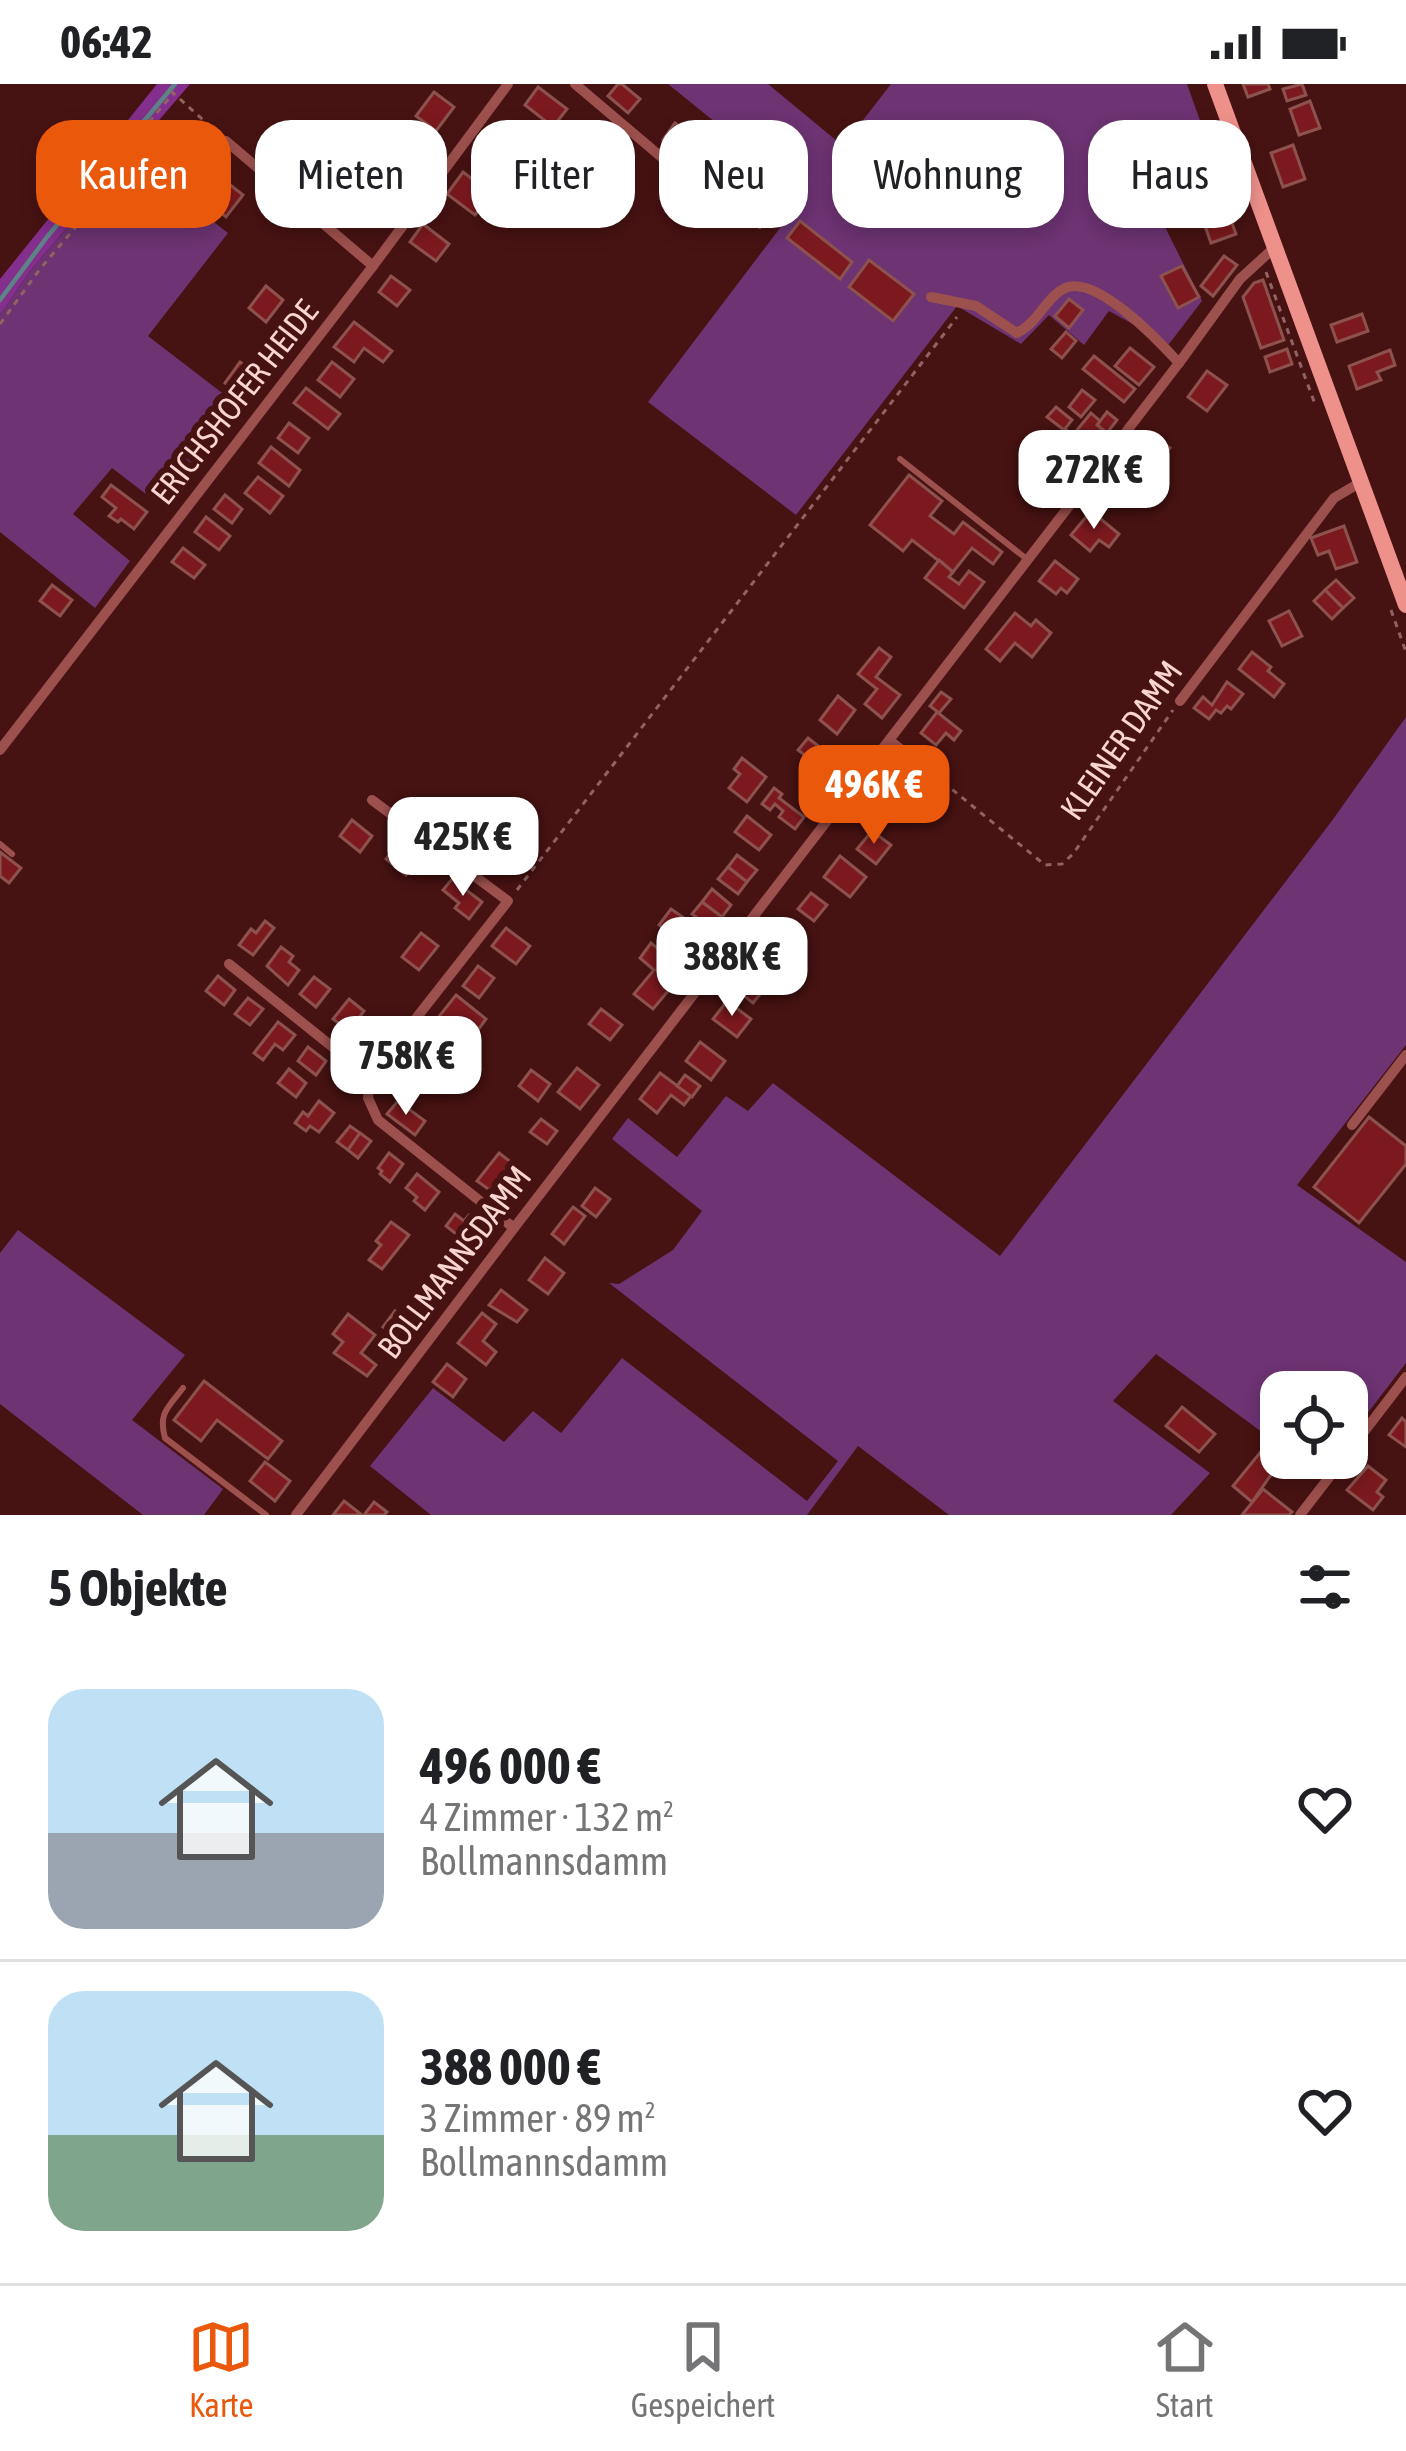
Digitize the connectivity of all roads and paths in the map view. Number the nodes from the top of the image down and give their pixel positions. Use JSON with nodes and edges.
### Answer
{"nodes":[{"id":1,"x":508,"y":84,"type":"edge"},
{"id":2,"x":574,"y":84,"type":"edge"},
{"id":3,"x":1215,"y":84,"type":"edge"},
{"id":4,"x":149,"y":120,"type":"edge"},
{"id":5,"x":203,"y":120,"type":"edge"},
{"id":6,"x":231,"y":145,"type":"edge"},
{"id":7,"x":659,"y":155,"type":"edge"},
{"id":8,"x":75,"y":228,"type":"edge"},
{"id":9,"x":1275,"y":247,"type":"junction"},
{"id":10,"x":373,"y":266,"type":"junction"},
{"id":11,"x":932,"y":297,"type":"dead end"},
{"id":12,"x":967,"y":304,"type":"junction"},
{"id":13,"x":0,"y":324,"type":"edge"},
{"id":14,"x":1179,"y":363,"type":"junction"},
{"id":15,"x":900,"y":459,"type":"dead end"},
{"id":16,"x":1361,"y":482,"type":"junction"},
{"id":17,"x":1028,"y":560,"type":"junction"},
{"id":18,"x":1406,"y":605,"type":"edge"},
{"id":19,"x":1180,"y":701,"type":"joint"},
{"id":20,"x":890,"y":741,"type":"junction"},
{"id":21,"x":0,"y":750,"type":"edge"},
{"id":22,"x":932,"y":773,"type":"joint"},
{"id":23,"x":371,"y":800,"type":"dead end"},
{"id":24,"x":0,"y":844,"type":"edge"},
{"id":25,"x":12,"y":854,"type":"dead end"},
{"id":26,"x":508,"y":901,"type":"junction"},
{"id":27,"x":229,"y":964,"type":"dead end"},
{"id":28,"x":1406,"y":1055,"type":"edge"},
{"id":29,"x":370,"y":1077,"type":"junction"},
{"id":30,"x":1352,"y":1125,"type":"dead end"},
{"id":31,"x":514,"y":1228,"type":"junction"},
{"id":32,"x":1406,"y":1377,"type":"edge"},
{"id":33,"x":183,"y":1388,"type":"dead end"},
{"id":34,"x":1368,"y":1427,"type":"edge"},
{"id":35,"x":1328,"y":1479,"type":"edge"},
{"id":36,"x":266,"y":1515,"type":"edge"},
{"id":37,"x":296,"y":1515,"type":"edge"},
{"id":38,"x":1300,"y":1515,"type":"edge"}],
"edges":[{"from":1,"to":10,"type":"street","name":"ERICHSHOFER HEIDE"},
{"from":2,"to":7,"type":"street"},
{"from":3,"to":9,"type":"main road"},
{"from":4,"to":5,"type":"path"},
{"from":6,"to":10,"type":"street"},
{"from":8,"to":13,"type":"path"},
{"from":9,"to":14,"type":"street","name":"BOLLMANNSDAMM"},
{"from":9,"to":16,"type":"main road"},
{"from":10,"to":21,"type":"street","name":"ERICHSHOFER HEIDE"},
{"from":11,"to":12,"type":"street"},
{"from":12,"to":14,"type":"street"},
{"from":12,"to":26,"type":"path"},
{"from":14,"to":17,"type":"street","name":"BOLLMANNSDAMM"},
{"from":15,"to":17,"type":"lane"},
{"from":16,"to":18,"type":"main road"},
{"from":16,"to":19,"type":"street","name":"KLEINER DAMM"},
{"from":17,"to":20,"type":"street","name":"BOLLMANNSDAMM"},
{"from":19,"to":22,"type":"path","name":"KLEINER DAMM"},
{"from":20,"to":22,"type":"street"},
{"from":20,"to":31,"type":"street","name":"BOLLMANNSDAMM"},
{"from":23,"to":26,"type":"street"},
{"from":24,"to":25,"type":"lane"},
{"from":26,"to":29,"type":"street"},
{"from":27,"to":29,"type":"street"},
{"from":28,"to":30,"type":"street"},
{"from":29,"to":31,"type":"street"},
{"from":31,"to":37,"type":"street","name":"BOLLMANNSDAMM"},
{"from":32,"to":34,"type":"street"},
{"from":33,"to":36,"type":"lane"},
{"from":35,"to":38,"type":"street"}]}
